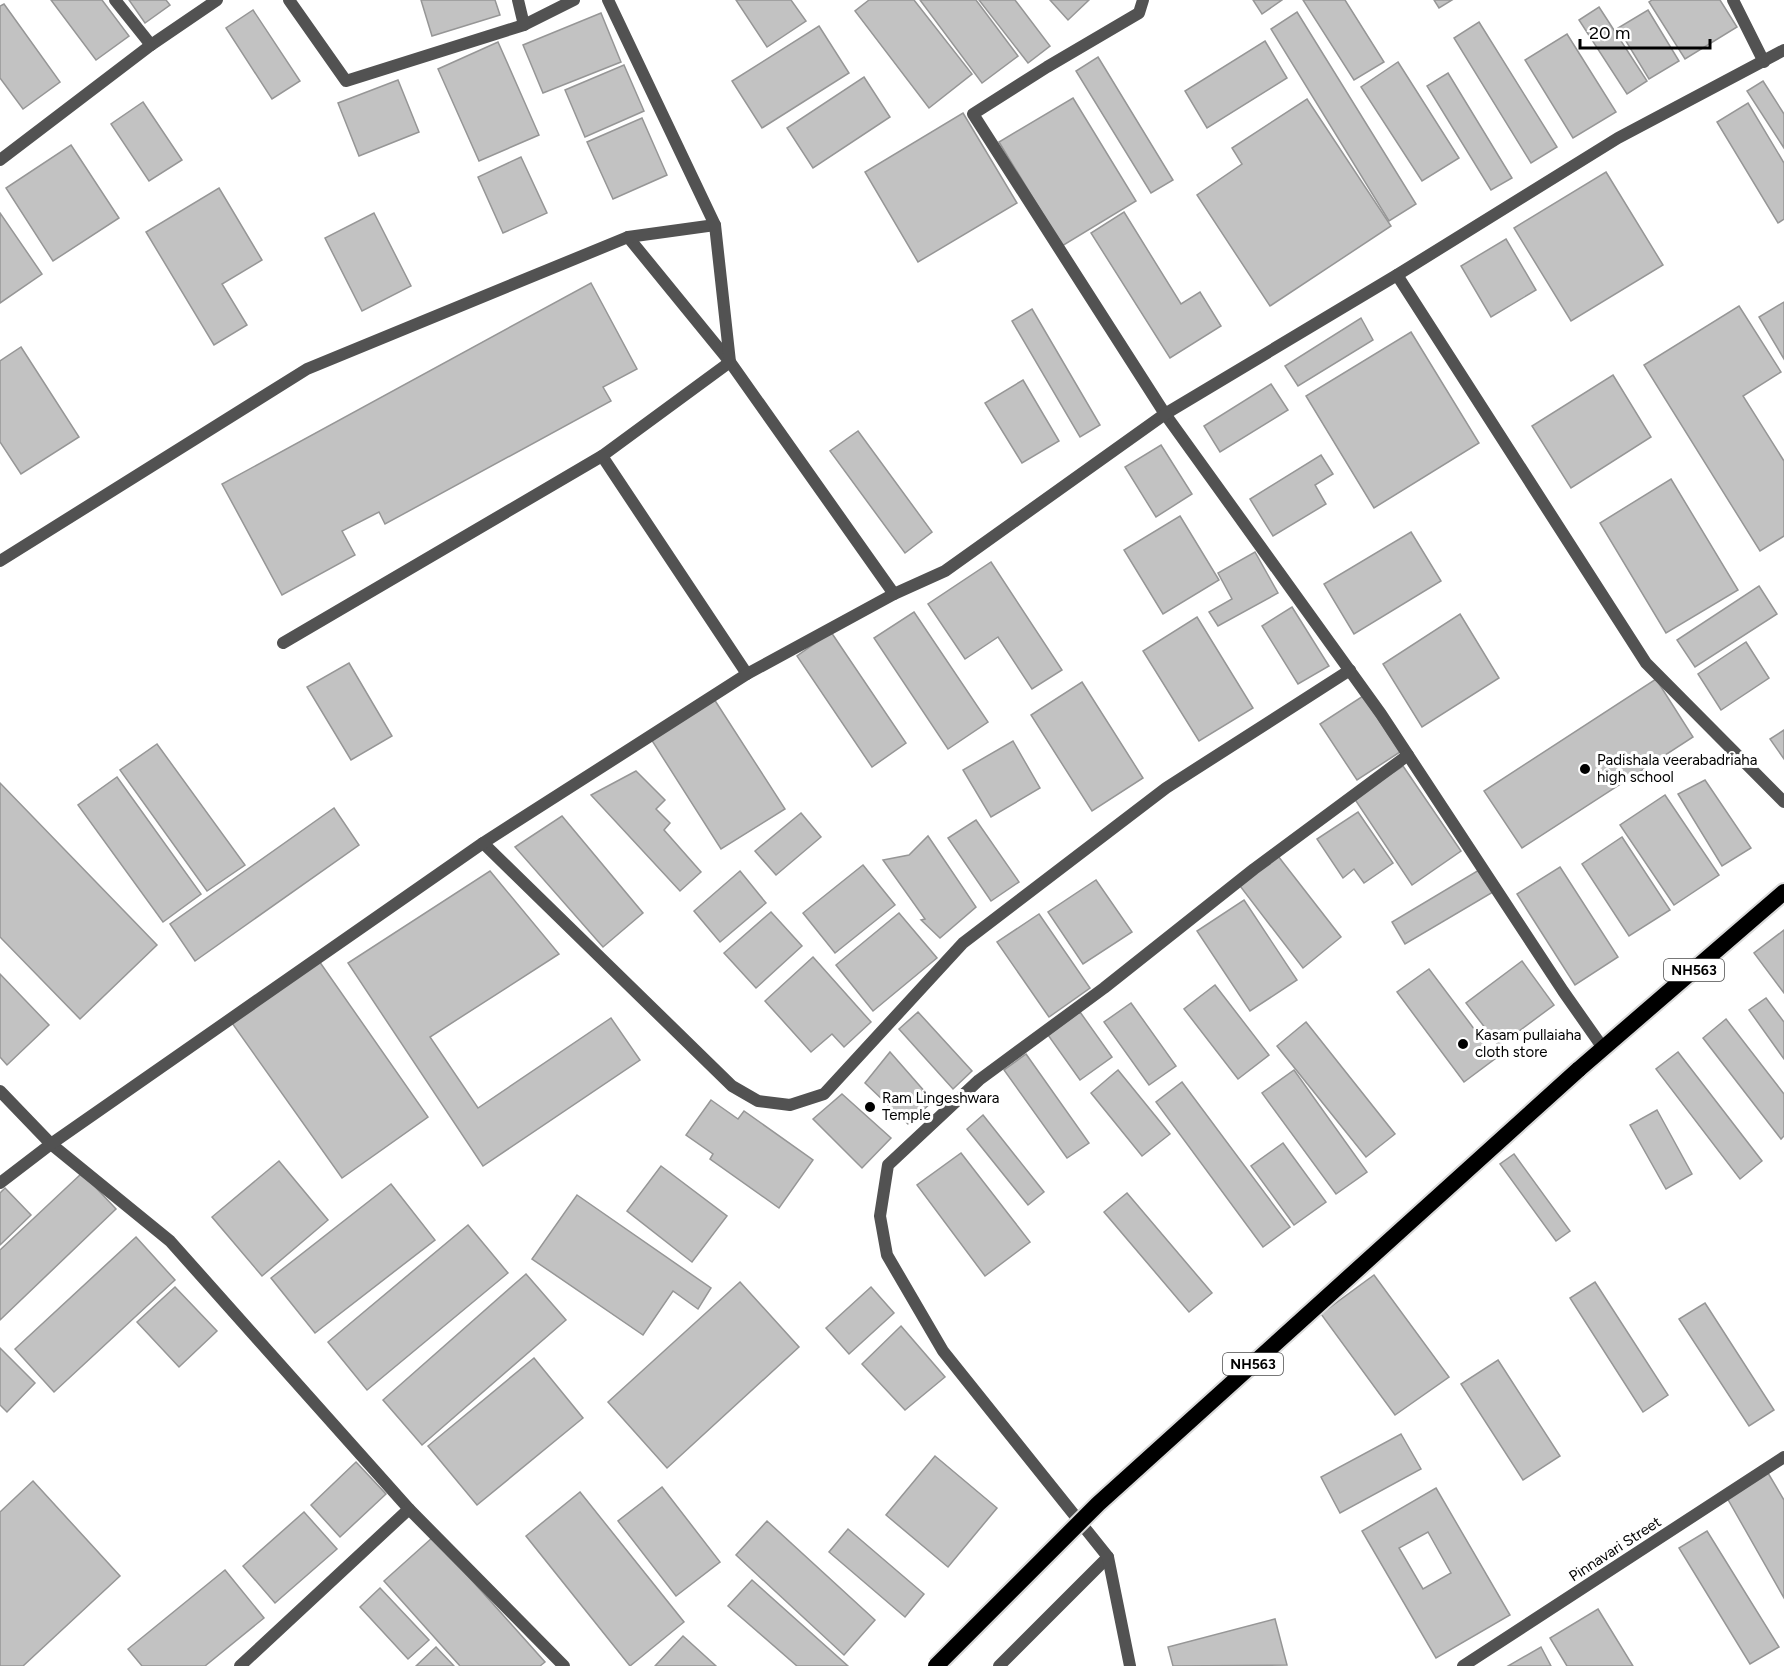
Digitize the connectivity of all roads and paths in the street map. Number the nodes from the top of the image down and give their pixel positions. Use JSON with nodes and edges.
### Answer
{"nodes":[{"id":1,"x":115,"y":0,"type":"edge"},
{"id":2,"x":217,"y":0,"type":"edge"},
{"id":3,"x":289,"y":0,"type":"edge"},
{"id":4,"x":519,"y":0,"type":"edge"},
{"id":5,"x":574,"y":0,"type":"edge"},
{"id":6,"x":608,"y":0,"type":"edge"},
{"id":7,"x":1143,"y":0,"type":"edge"},
{"id":8,"x":1733,"y":0,"type":"edge"},
{"id":9,"x":524,"y":25,"type":"junction"},
{"id":10,"x":152,"y":45,"type":"junction"},
{"id":11,"x":1784,"y":50,"type":"edge"},
{"id":12,"x":1764,"y":62,"type":"junction"},
{"id":13,"x":0,"y":160,"type":"edge"},
{"id":14,"x":714,"y":225,"type":"junction"},
{"id":15,"x":628,"y":237,"type":"junction"},
{"id":16,"x":1397,"y":275,"type":"junction"},
{"id":17,"x":730,"y":362,"type":"junction"},
{"id":18,"x":1165,"y":414,"type":"junction"},
{"id":19,"x":602,"y":456,"type":"junction"},
{"id":20,"x":0,"y":561,"type":"edge"},
{"id":21,"x":894,"y":594,"type":"junction"},
{"id":22,"x":284,"y":643,"type":"dead end"},
{"id":23,"x":1350,"y":670,"type":"junction"},
{"id":24,"x":747,"y":674,"type":"junction"},
{"id":25,"x":1408,"y":755,"type":"junction"},
{"id":26,"x":1784,"y":802,"type":"edge"},
{"id":27,"x":483,"y":843,"type":"junction"},
{"id":28,"x":1784,"y":892,"type":"edge"},
{"id":29,"x":1603,"y":1048,"type":"junction"},
{"id":30,"x":0,"y":1091,"type":"edge"},
{"id":31,"x":51,"y":1144,"type":"junction"},
{"id":32,"x":0,"y":1182,"type":"edge"},
{"id":33,"x":1784,"y":1457,"type":"edge"},
{"id":34,"x":409,"y":1509,"type":"junction"},
{"id":35,"x":1108,"y":1557,"type":"junction"},
{"id":36,"x":240,"y":1666,"type":"edge"},
{"id":37,"x":564,"y":1666,"type":"edge"},
{"id":38,"x":936,"y":1666,"type":"edge"},
{"id":39,"x":999,"y":1666,"type":"edge"},
{"id":40,"x":1130,"y":1666,"type":"edge"},
{"id":41,"x":1463,"y":1666,"type":"edge"}],
"edges":[{"from":1,"to":10,"type":"street"},
{"from":2,"to":10,"type":"street"},
{"from":3,"to":9,"type":"street"},
{"from":4,"to":9,"type":"street"},
{"from":5,"to":9,"type":"street"},
{"from":6,"to":14,"type":"street"},
{"from":7,"to":18,"type":"street"},
{"from":8,"to":12,"type":"street"},
{"from":10,"to":13,"type":"street"},
{"from":11,"to":12,"type":"street"},
{"from":12,"to":16,"type":"street"},
{"from":14,"to":15,"type":"street"},
{"from":14,"to":17,"type":"street"},
{"from":15,"to":17,"type":"street"},
{"from":15,"to":20,"type":"street"},
{"from":16,"to":18,"type":"street"},
{"from":16,"to":26,"type":"street"},
{"from":17,"to":19,"type":"street"},
{"from":17,"to":21,"type":"street"},
{"from":18,"to":21,"type":"street"},
{"from":18,"to":23,"type":"street"},
{"from":19,"to":22,"type":"street"},
{"from":19,"to":24,"type":"street"},
{"from":21,"to":24,"type":"street"},
{"from":23,"to":25,"type":"street"},
{"from":23,"to":27,"type":"street"},
{"from":24,"to":27,"type":"street"},
{"from":25,"to":29,"type":"street"},
{"from":25,"to":35,"type":"street"},
{"from":27,"to":31,"type":"street"},
{"from":28,"to":29,"type":"highway","number":"NH563"},
{"from":29,"to":38,"type":"highway","number":"NH563","bridge":true},
{"from":30,"to":31,"type":"street"},
{"from":31,"to":32,"type":"street"},
{"from":31,"to":34,"type":"street"},
{"from":33,"to":41,"type":"street","name":"Pinnavari Street"},
{"from":34,"to":36,"type":"street"},
{"from":34,"to":37,"type":"street"},
{"from":35,"to":39,"type":"street"},
{"from":35,"to":40,"type":"street"}]}
